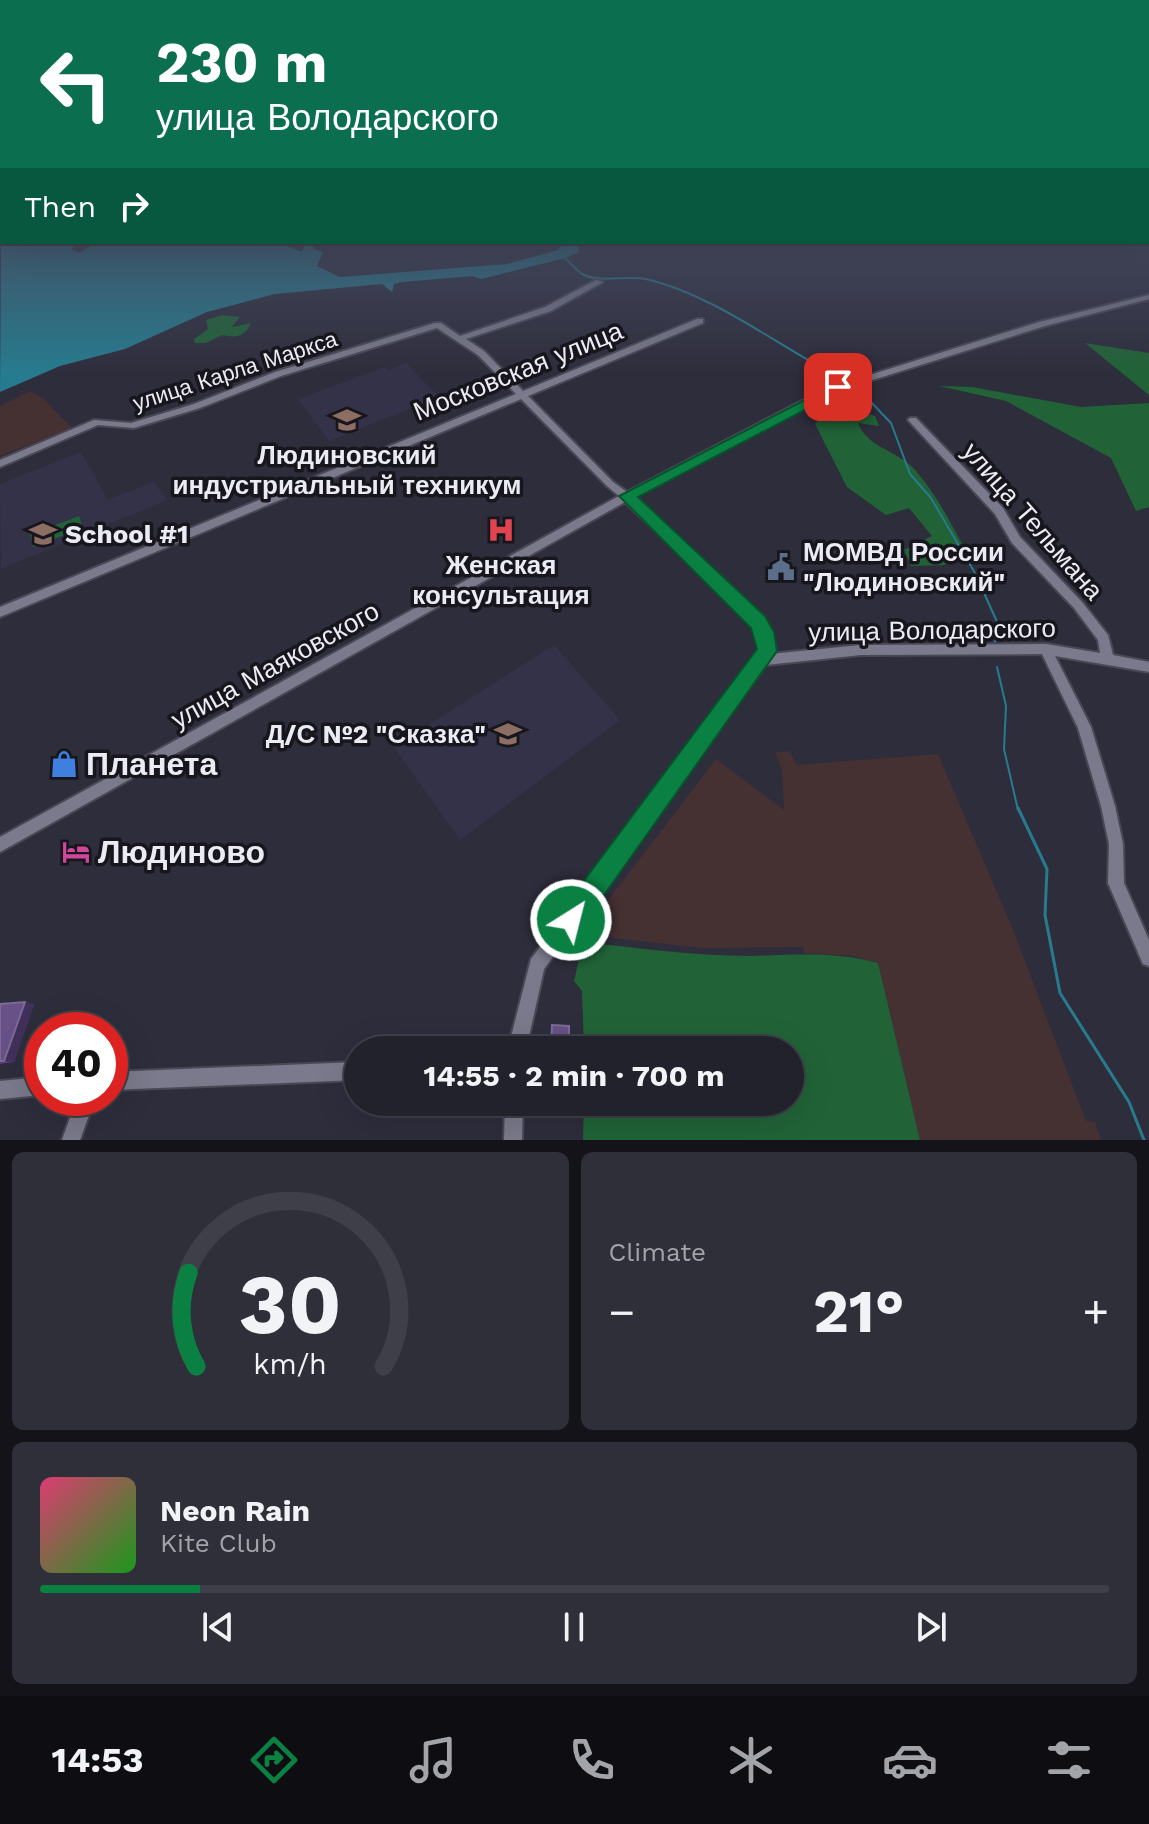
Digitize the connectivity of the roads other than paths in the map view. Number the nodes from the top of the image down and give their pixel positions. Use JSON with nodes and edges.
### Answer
{"nodes":[{"id":1,"x":599,"y":282,"type":"dead end"},
{"id":2,"x":1149,"y":297,"type":"edge"},
{"id":3,"x":700,"y":321,"type":"dead end"},
{"id":4,"x":459,"y":339,"type":"junction"},
{"id":5,"x":521,"y":394,"type":"junction"},
{"id":6,"x":913,"y":420,"type":"dead end"},
{"id":7,"x":0,"y":464,"type":"edge"},
{"id":8,"x":627,"y":496,"type":"junction"},
{"id":9,"x":0,"y":612,"type":"edge"},
{"id":10,"x":1046,"y":649,"type":"junction"},
{"id":11,"x":1107,"y":659,"type":"junction"},
{"id":12,"x":763,"y":660,"type":"junction"},
{"id":13,"x":1149,"y":667,"type":"edge"},
{"id":14,"x":0,"y":845,"type":"edge"},
{"id":15,"x":1149,"y":958,"type":"edge"},
{"id":16,"x":520,"y":1036,"type":"edge"},
{"id":17,"x":344,"y":1072,"type":"edge"},
{"id":18,"x":128,"y":1080,"type":"edge"},
{"id":19,"x":24,"y":1088,"type":"edge"},
{"id":20,"x":0,"y":1090,"type":"edge"},
{"id":21,"x":80,"y":1116,"type":"edge"},
{"id":22,"x":514,"y":1116,"type":"edge"},
{"id":23,"x":71,"y":1140,"type":"edge"},
{"id":24,"x":513,"y":1140,"type":"edge"}],
"edges":[{"from":1,"to":4,"type":"street"},
{"from":2,"to":8,"type":"street","name":"улица Маяковского"},
{"from":3,"to":5,"type":"street","name":"Московская улица"},
{"from":4,"to":5,"type":"street"},
{"from":4,"to":7,"type":"street","name":"улица Карла Маркса"},
{"from":5,"to":8,"type":"street"},
{"from":5,"to":9,"type":"street","name":"Московская улица"},
{"from":6,"to":11,"type":"street","name":"улица Тельмана"},
{"from":8,"to":12,"type":"street"},
{"from":8,"to":14,"type":"street","name":"улица Маяковского"},
{"from":10,"to":11,"type":"street","name":"улица Володарского"},
{"from":10,"to":12,"type":"street","name":"улица Володарского"},
{"from":10,"to":15,"type":"street"},
{"from":11,"to":13,"type":"street","name":"улица Володарского"},
{"from":12,"to":16,"type":"street"},
{"from":17,"to":18,"type":"street"},
{"from":19,"to":20,"type":"street"},
{"from":21,"to":23,"type":"street"},
{"from":22,"to":24,"type":"street"}]}
